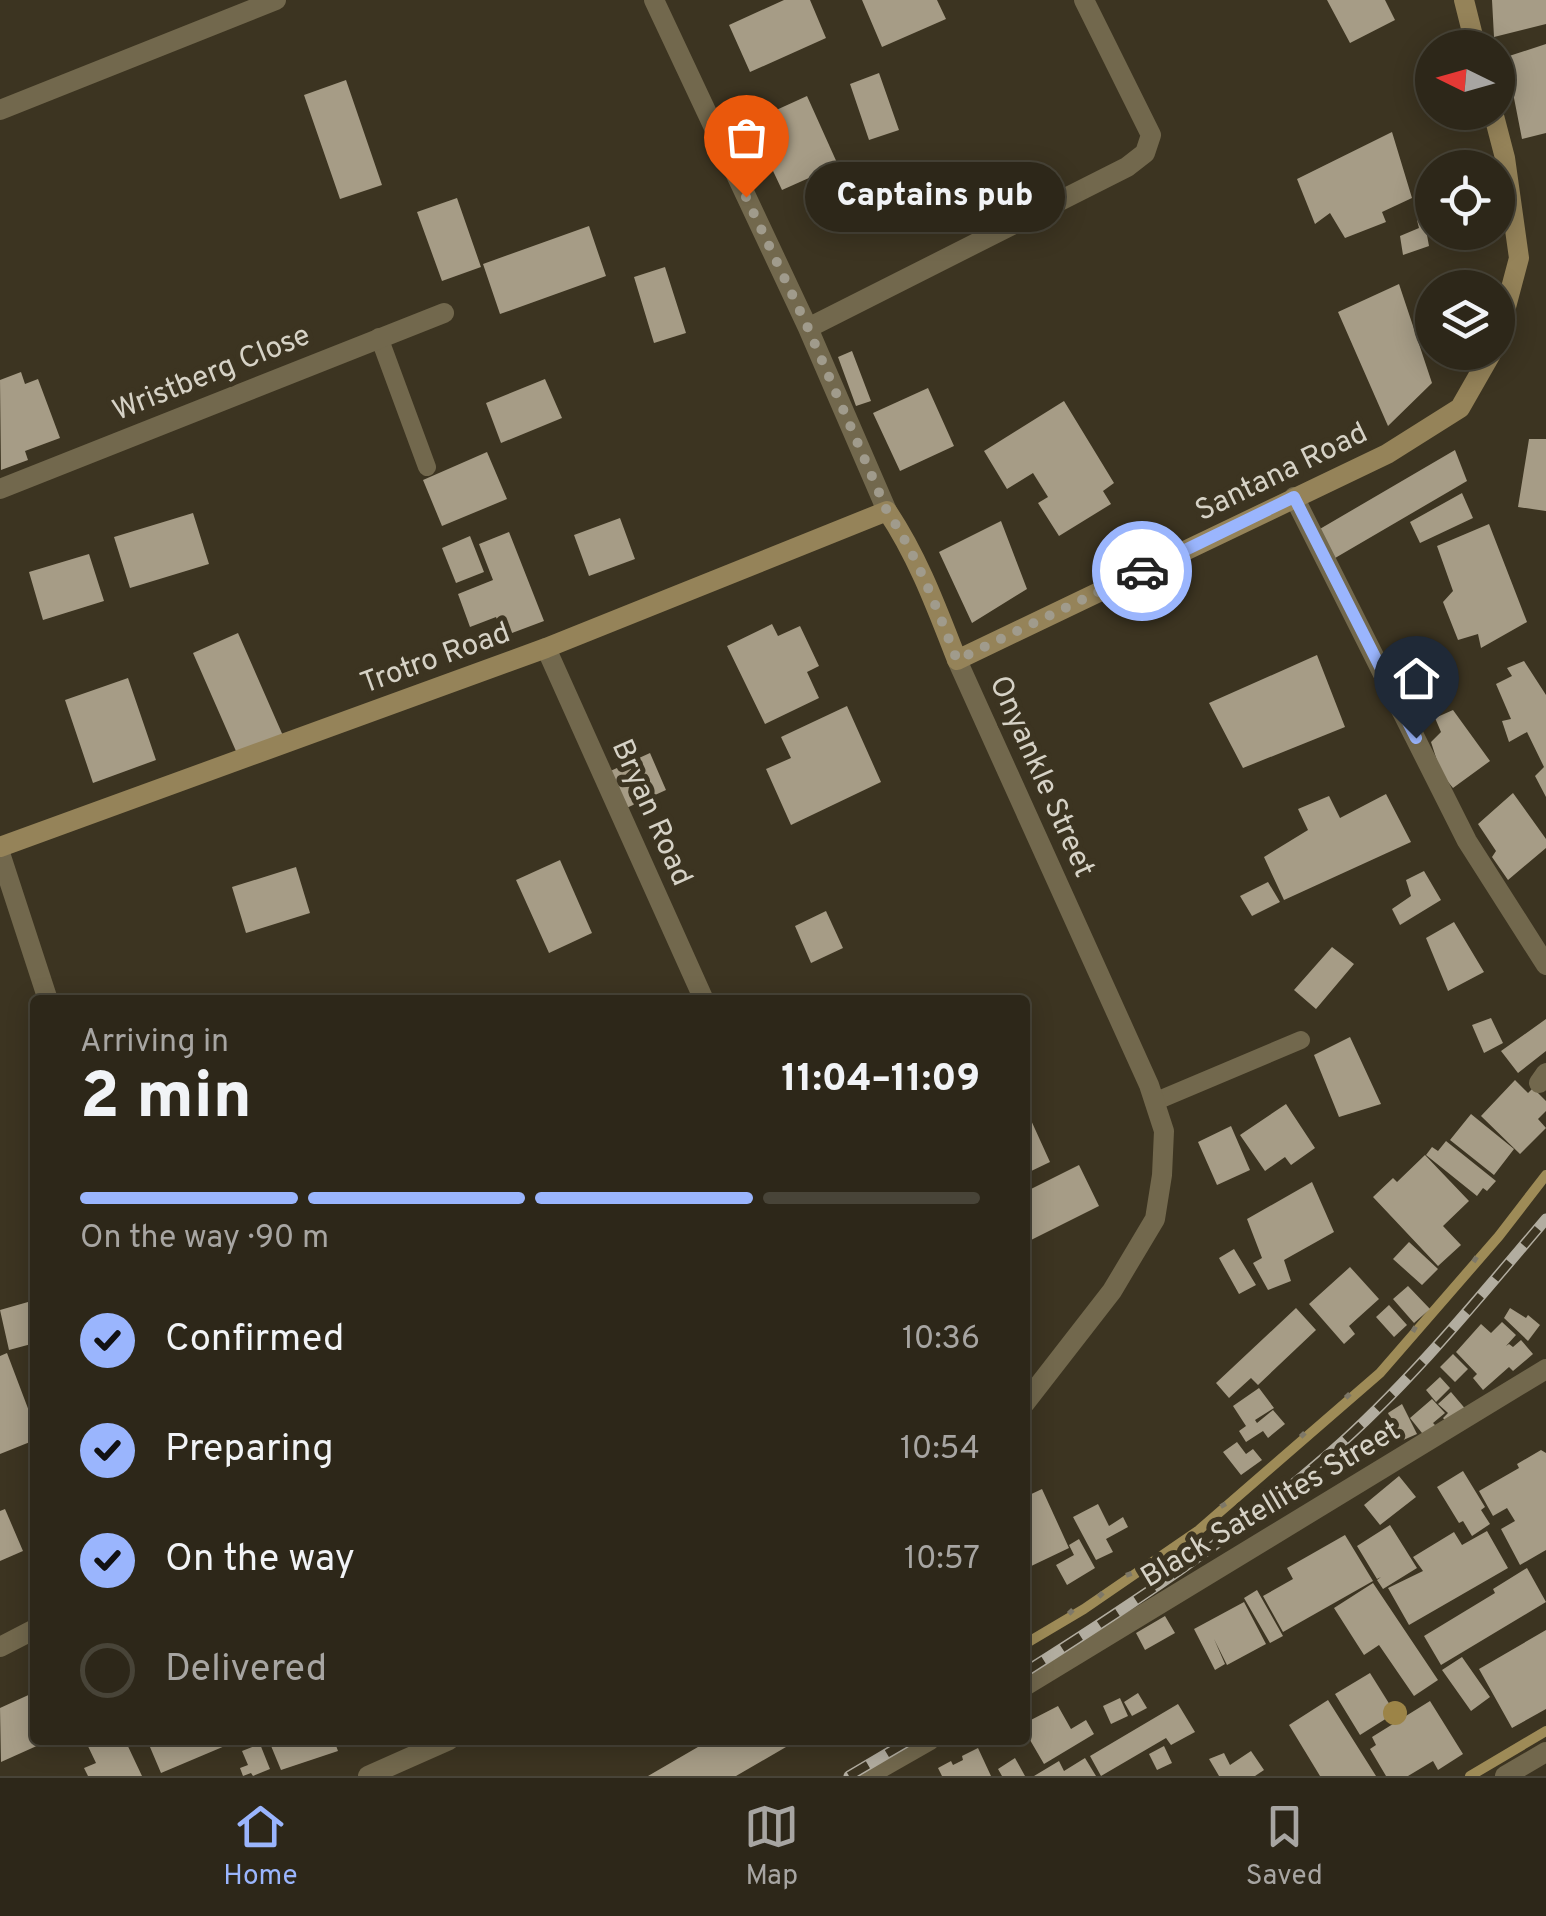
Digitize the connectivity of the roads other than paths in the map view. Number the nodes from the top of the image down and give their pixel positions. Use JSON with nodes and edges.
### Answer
{"nodes":[{"id":1,"x":276,"y":0,"type":"edge"},
{"id":2,"x":654,"y":0,"type":"edge"},
{"id":3,"x":1084,"y":0,"type":"edge"},
{"id":4,"x":1464,"y":0,"type":"edge"},
{"id":5,"x":1472,"y":30,"type":"edge"},
{"id":6,"x":0,"y":110,"type":"edge"},
{"id":7,"x":1498,"y":130,"type":"edge"},
{"id":8,"x":1515,"y":276,"type":"edge"},
{"id":9,"x":444,"y":313,"type":"dead end"},
{"id":10,"x":808,"y":328,"type":"junction"},
{"id":11,"x":379,"y":338,"type":"junction"},
{"id":12,"x":1482,"y":370,"type":"edge"},
{"id":13,"x":427,"y":467,"type":"dead end"},
{"id":14,"x":0,"y":489,"type":"edge"},
{"id":15,"x":1294,"y":497,"type":"junction"},
{"id":16,"x":887,"y":511,"type":"junction"},
{"id":17,"x":546,"y":648,"type":"junction"},
{"id":18,"x":957,"y":660,"type":"junction"},
{"id":19,"x":0,"y":850,"type":"edge"},
{"id":20,"x":1546,"y":965,"type":"edge"},
{"id":21,"x":46,"y":995,"type":"edge"},
{"id":22,"x":702,"y":995,"type":"edge"},
{"id":23,"x":1301,"y":1040,"type":"dead end"},
{"id":24,"x":1154,"y":1102,"type":"junction"},
{"id":25,"x":1546,"y":1369,"type":"edge"},
{"id":26,"x":1030,"y":1397,"type":"edge"},
{"id":27,"x":30,"y":1632,"type":"edge"},
{"id":28,"x":0,"y":1647,"type":"edge"},
{"id":29,"x":1030,"y":1683,"type":"edge"},
{"id":30,"x":438,"y":1745,"type":"edge"},
{"id":31,"x":921,"y":1745,"type":"edge"},
{"id":32,"x":1546,"y":1752,"type":"edge"},
{"id":33,"x":368,"y":1776,"type":"edge"},
{"id":34,"x":867,"y":1776,"type":"edge"},
{"id":35,"x":1505,"y":1776,"type":"edge"}],
"edges":[{"from":1,"to":6,"type":"street"},
{"from":2,"to":10,"type":"street","name":"Onyankle Street"},
{"from":3,"to":10,"type":"street"},
{"from":4,"to":5,"type":"street"},
{"from":7,"to":8,"type":"street"},
{"from":9,"to":11,"type":"street","name":"Wristberg Close"},
{"from":10,"to":16,"type":"street","name":"Onyankle Street"},
{"from":11,"to":13,"type":"lane"},
{"from":11,"to":14,"type":"street","name":"Wristberg Close"},
{"from":12,"to":15,"type":"street","name":"Santana Road"},
{"from":15,"to":18,"type":"street","name":"Santana Road"},
{"from":15,"to":20,"type":"street"},
{"from":16,"to":17,"type":"street","name":"Trotro Road"},
{"from":16,"to":18,"type":"street","name":"Onyankle Street"},
{"from":17,"to":19,"type":"street","name":"Trotro Road"},
{"from":17,"to":22,"type":"street","name":"Bryan Road"},
{"from":18,"to":24,"type":"street","name":"Onyankle Street"},
{"from":19,"to":21,"type":"street"},
{"from":23,"to":24,"type":"lane"},
{"from":24,"to":26,"type":"street","name":"Onyankle Street"},
{"from":25,"to":29,"type":"street","name":"Black Satellites Street"},
{"from":27,"to":28,"type":"street"},
{"from":30,"to":33,"type":"street"},
{"from":31,"to":34,"type":"street"},
{"from":32,"to":35,"type":"street"}]}
